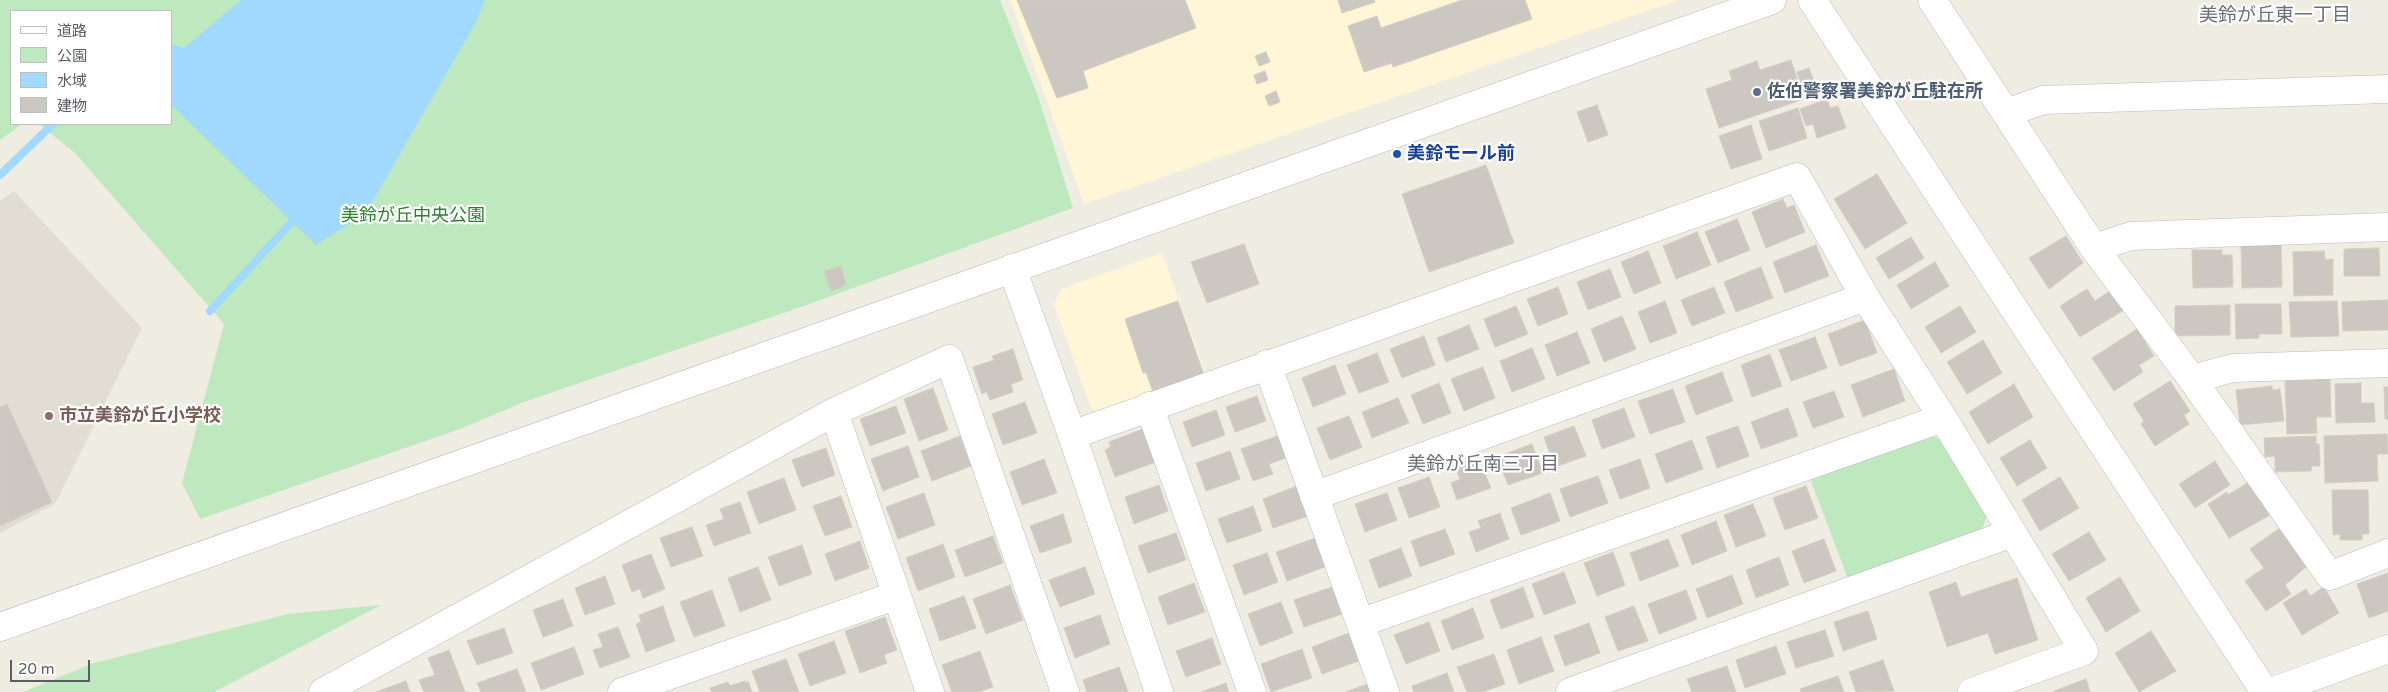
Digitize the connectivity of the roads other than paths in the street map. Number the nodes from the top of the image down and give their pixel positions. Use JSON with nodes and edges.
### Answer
{"nodes":[{"id":1,"x":1772,"y":0,"type":"edge"},
{"id":2,"x":1812,"y":0,"type":"edge"},
{"id":3,"x":1932,"y":0,"type":"edge"},
{"id":4,"x":2388,"y":89,"type":"edge"},
{"id":5,"x":2007,"y":113,"type":"junction"},
{"id":6,"x":2388,"y":227,"type":"edge"},
{"id":7,"x":2094,"y":248,"type":"junction"},
{"id":8,"x":1012,"y":268,"type":"junction"},
{"id":9,"x":1865,"y":297,"type":"junction"},
{"id":10,"x":2388,"y":363,"type":"edge"},
{"id":11,"x":1267,"y":364,"type":"junction"},
{"id":12,"x":2192,"y":380,"type":"junction"},
{"id":13,"x":1150,"y":406,"type":"junction"},
{"id":14,"x":834,"y":412,"type":"junction"},
{"id":15,"x":1943,"y":418,"type":"junction"},
{"id":16,"x":1072,"y":435,"type":"junction"},
{"id":17,"x":1314,"y":496,"type":"junction"},
{"id":18,"x":2012,"y":533,"type":"junction"},
{"id":19,"x":2388,"y":554,"type":"edge"},
{"id":20,"x":896,"y":595,"type":"junction"},
{"id":21,"x":1360,"y":623,"type":"junction"},
{"id":22,"x":0,"y":627,"type":"edge"},
{"id":23,"x":2388,"y":649,"type":"edge"},
{"id":24,"x":323,"y":692,"type":"edge"},
{"id":25,"x":622,"y":692,"type":"edge"},
{"id":26,"x":930,"y":692,"type":"edge"},
{"id":27,"x":1065,"y":692,"type":"edge"},
{"id":28,"x":1159,"y":692,"type":"edge"},
{"id":29,"x":1252,"y":692,"type":"edge"},
{"id":30,"x":1386,"y":692,"type":"edge"},
{"id":31,"x":1570,"y":692,"type":"edge"},
{"id":32,"x":1972,"y":692,"type":"edge"},
{"id":33,"x":2265,"y":692,"type":"edge"},
{"id":34,"x":2272,"y":692,"type":"edge"}],
"edges":[{"from":1,"to":8,"type":"street"},
{"from":2,"to":33,"type":"street"},
{"from":3,"to":5,"type":"street"},
{"from":4,"to":5,"type":"street"},
{"from":5,"to":7,"type":"street"},
{"from":6,"to":7,"type":"street"},
{"from":7,"to":12,"type":"street"},
{"from":8,"to":16,"type":"street"},
{"from":8,"to":22,"type":"street"},
{"from":9,"to":11,"type":"street"},
{"from":9,"to":15,"type":"street"},
{"from":9,"to":17,"type":"street"},
{"from":10,"to":12,"type":"street"},
{"from":11,"to":13,"type":"street"},
{"from":11,"to":17,"type":"street"},
{"from":12,"to":19,"type":"street"},
{"from":13,"to":16,"type":"street"},
{"from":13,"to":29,"type":"street"},
{"from":14,"to":20,"type":"street"},
{"from":14,"to":24,"type":"street"},
{"from":14,"to":27,"type":"street"},
{"from":15,"to":18,"type":"street"},
{"from":15,"to":21,"type":"street"},
{"from":16,"to":28,"type":"street"},
{"from":17,"to":21,"type":"street"},
{"from":18,"to":31,"type":"street"},
{"from":18,"to":32,"type":"street"},
{"from":20,"to":25,"type":"street"},
{"from":20,"to":26,"type":"street"},
{"from":21,"to":30,"type":"street"},
{"from":23,"to":34,"type":"street"}]}
